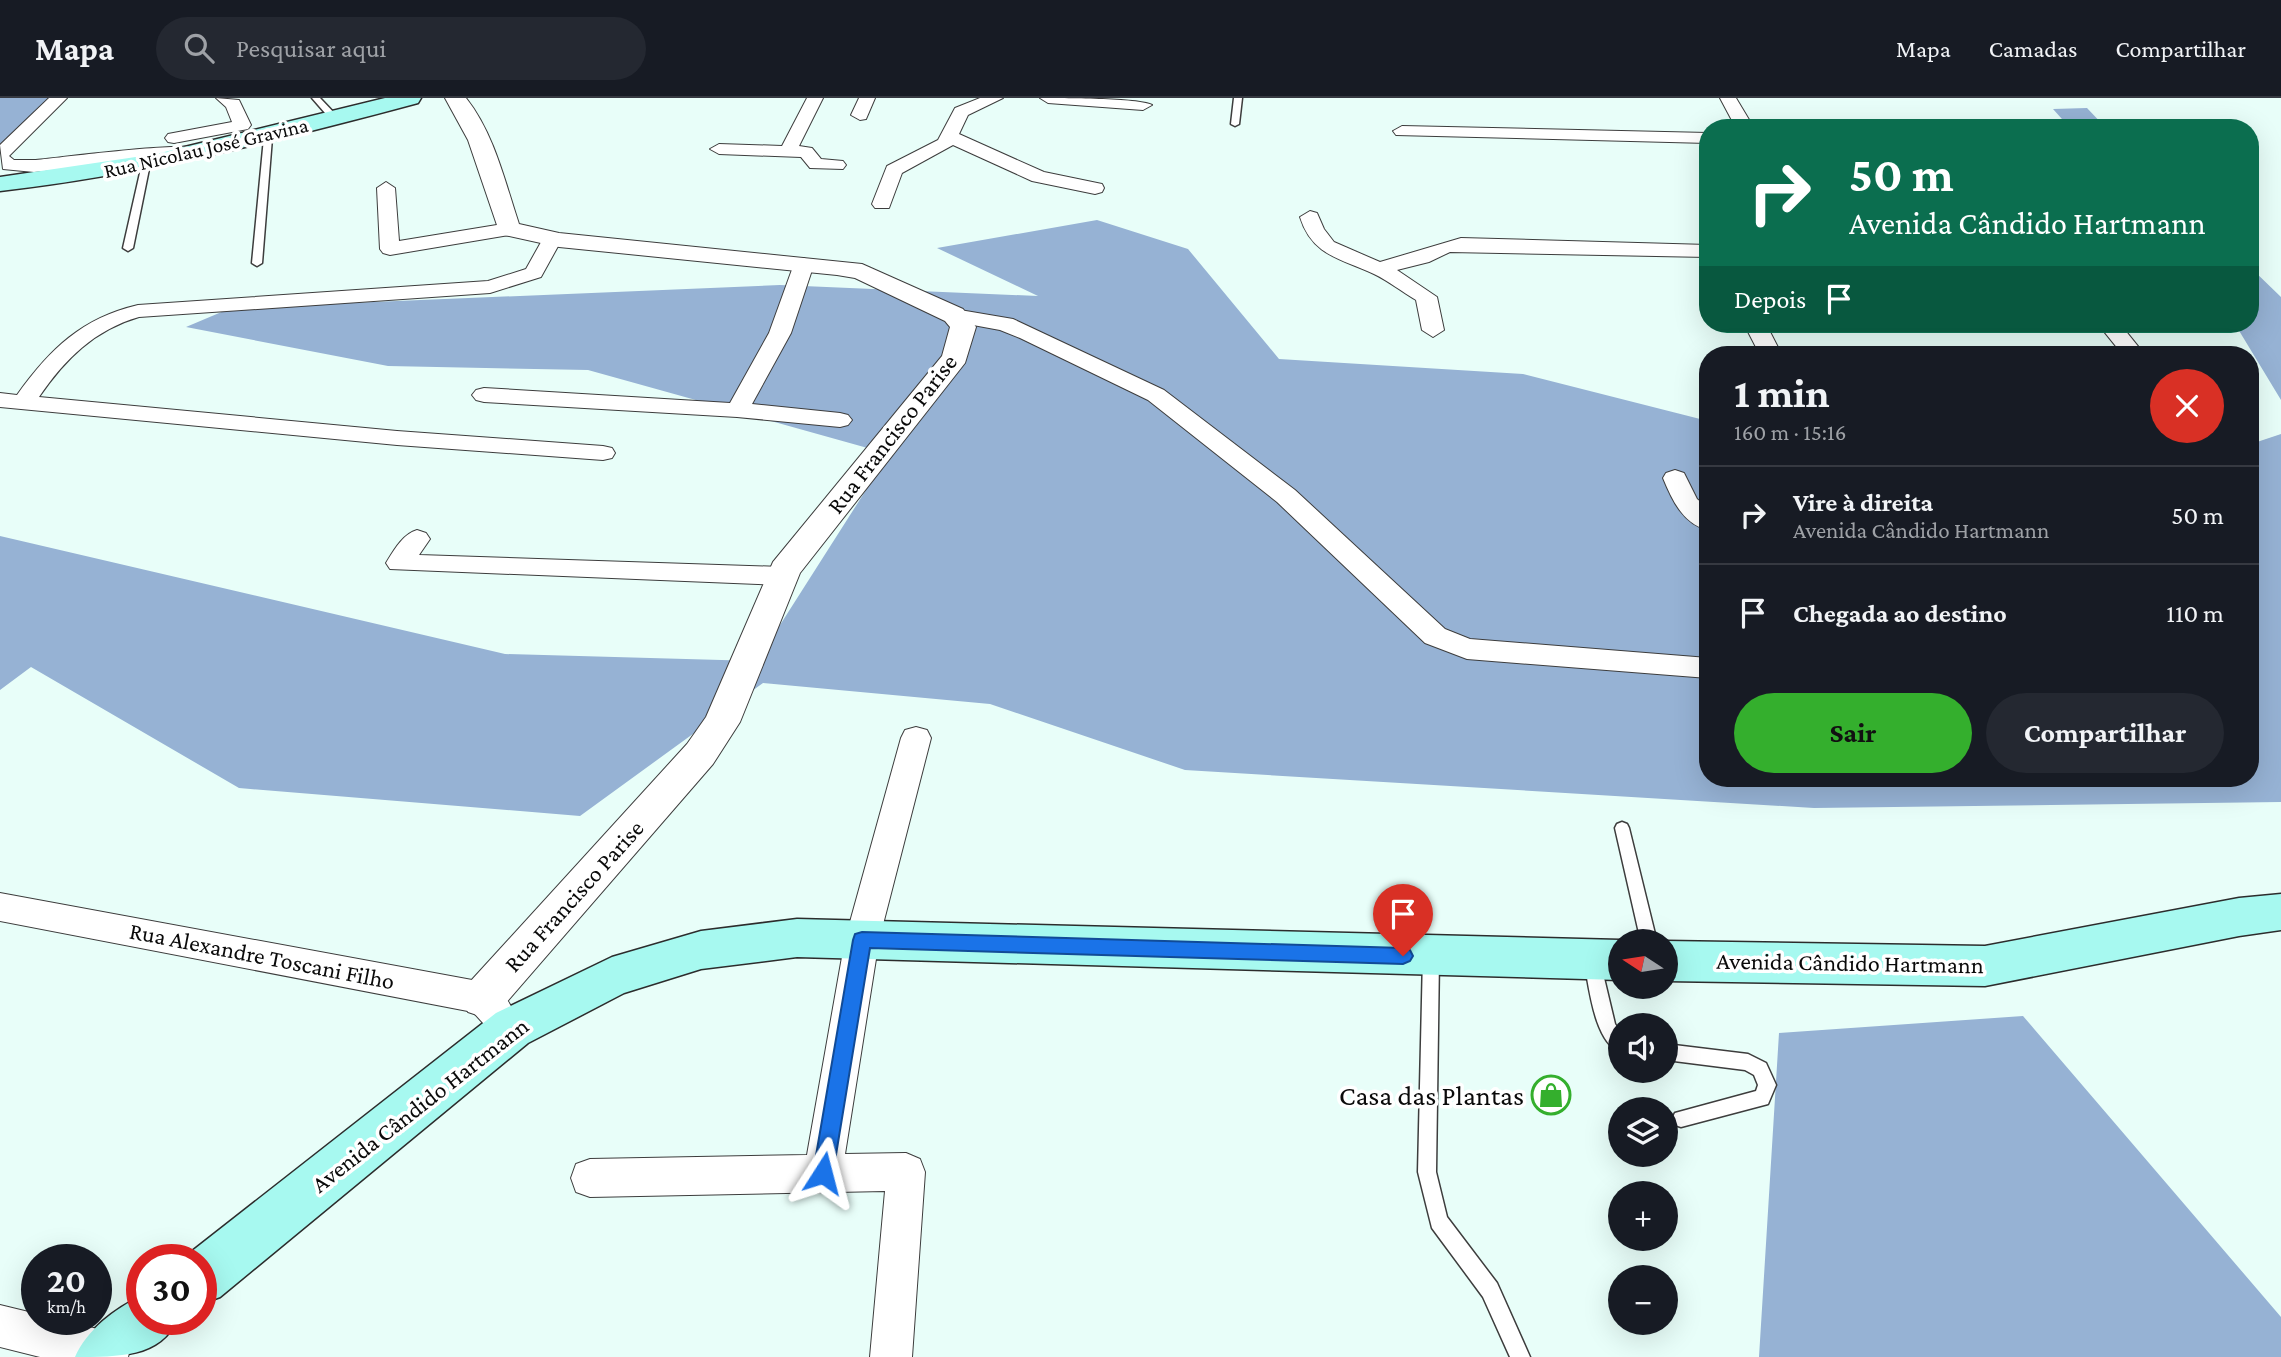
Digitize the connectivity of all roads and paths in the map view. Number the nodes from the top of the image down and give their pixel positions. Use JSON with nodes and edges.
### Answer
{"nodes":[{"id":1,"x":59,"y":98,"type":"edge"},
{"id":2,"x":224,"y":98,"type":"edge"},
{"id":3,"x":316,"y":98,"type":"edge"},
{"id":4,"x":410,"y":98,"type":"edge"},
{"id":5,"x":455,"y":98,"type":"edge"},
{"id":6,"x":815,"y":98,"type":"edge"},
{"id":7,"x":867,"y":98,"type":"edge"},
{"id":8,"x":995,"y":98,"type":"edge"},
{"id":9,"x":1048,"y":98,"type":"edge"},
{"id":10,"x":1238,"y":98,"type":"edge"},
{"id":11,"x":1708,"y":98,"type":"edge"},
{"id":12,"x":1728,"y":98,"type":"edge"},
{"id":13,"x":1143,"y":105,"type":"dead end"},
{"id":14,"x":860,"y":115,"type":"dead end"},
{"id":15,"x":335,"y":119,"type":"junction"},
{"id":16,"x":1719,"y":119,"type":"edge"},
{"id":17,"x":1740,"y":119,"type":"edge"},
{"id":18,"x":1235,"y":124,"type":"dead end"},
{"id":19,"x":242,"y":125,"type":"junction"},
{"id":20,"x":299,"y":129,"type":"junction"},
{"id":21,"x":1402,"y":131,"type":"dead end"},
{"id":22,"x":951,"y":137,"type":"junction"},
{"id":23,"x":174,"y":138,"type":"dead end"},
{"id":24,"x":268,"y":138,"type":"junction"},
{"id":25,"x":1699,"y":138,"type":"edge"},
{"id":26,"x":719,"y":149,"type":"dead end"},
{"id":27,"x":211,"y":151,"type":"junction"},
{"id":28,"x":788,"y":151,"type":"junction"},
{"id":29,"x":0,"y":156,"type":"edge"},
{"id":30,"x":146,"y":164,"type":"junction"},
{"id":31,"x":837,"y":164,"type":"dead end"},
{"id":32,"x":0,"y":184,"type":"edge"},
{"id":33,"x":386,"y":188,"type":"dead end"},
{"id":34,"x":1095,"y":188,"type":"dead end"},
{"id":35,"x":882,"y":204,"type":"dead end"},
{"id":36,"x":1310,"y":216,"type":"dead end"},
{"id":37,"x":509,"y":229,"type":"junction"},
{"id":38,"x":552,"y":239,"type":"junction"},
{"id":39,"x":128,"y":248,"type":"dead end"},
{"id":40,"x":1699,"y":251,"type":"edge"},
{"id":41,"x":1422,"y":258,"type":"junction"},
{"id":42,"x":257,"y":263,"type":"dead end"},
{"id":43,"x":804,"y":264,"type":"junction"},
{"id":44,"x":1378,"y":269,"type":"junction"},
{"id":45,"x":1426,"y":297,"type":"junction"},
{"id":46,"x":954,"y":315,"type":"junction"},
{"id":47,"x":1433,"y":330,"type":"dead end"},
{"id":48,"x":53,"y":359,"type":"junction"},
{"id":49,"x":0,"y":384,"type":"edge"},
{"id":50,"x":484,"y":395,"type":"dead end"},
{"id":51,"x":0,"y":400,"type":"edge"},
{"id":52,"x":25,"y":400,"type":"junction"},
{"id":53,"x":737,"y":410,"type":"junction"},
{"id":54,"x":840,"y":420,"type":"dead end"},
{"id":55,"x":603,"y":453,"type":"dead end"},
{"id":56,"x":1675,"y":478,"type":"dead end"},
{"id":57,"x":1699,"y":514,"type":"edge"},
{"id":58,"x":417,"y":539,"type":"dead end"},
{"id":59,"x":782,"y":576,"type":"junction"},
{"id":60,"x":1699,"y":667,"type":"edge"},
{"id":61,"x":916,"y":738,"type":"dead end"},
{"id":62,"x":1622,"y":828,"type":"dead end"},
{"id":63,"x":0,"y":907,"type":"edge"},
{"id":64,"x":2281,"y":912,"type":"edge"},
{"id":65,"x":1646,"y":929,"type":"edge"},
{"id":66,"x":862,"y":940,"type":"junction"},
{"id":67,"x":1431,"y":957,"type":"junction"},
{"id":68,"x":1606,"y":960,"type":"edge"},
{"id":69,"x":1678,"y":961,"type":"edge"},
{"id":70,"x":498,"y":1013,"type":"junction"},
{"id":71,"x":1608,"y":1028,"type":"edge"},
{"id":72,"x":1678,"y":1053,"type":"edge"},
{"id":73,"x":1681,"y":1119,"type":"dead end"},
{"id":74,"x":823,"y":1173,"type":"junction"},
{"id":75,"x":590,"y":1178,"type":"dead end"},
{"id":76,"x":217,"y":1264,"type":"edge"},
{"id":77,"x":0,"y":1326,"type":"edge"},
{"id":78,"x":131,"y":1335,"type":"edge"},
{"id":79,"x":106,"y":1355,"type":"edge"},
{"id":80,"x":891,"y":1357,"type":"edge"},
{"id":81,"x":1520,"y":1357,"type":"edge"}],
"edges":[{"from":1,"to":29,"type":"street"},
{"from":2,"to":19,"type":"street"},
{"from":3,"to":15,"type":"lane"},
{"from":4,"to":15,"type":"main road","name":"Rua Nicolau José Gravina"},
{"from":5,"to":37,"type":"street"},
{"from":6,"to":28,"type":"street"},
{"from":7,"to":14,"type":"street"},
{"from":8,"to":22,"type":"street"},
{"from":9,"to":13,"type":"street"},
{"from":10,"to":18,"type":"lane"},
{"from":11,"to":16,"type":"street"},
{"from":12,"to":17,"type":"street"},
{"from":15,"to":20,"type":"main road","name":"Rua Nicolau José Gravina"},
{"from":19,"to":20,"type":"street"},
{"from":19,"to":23,"type":"street"},
{"from":20,"to":24,"type":"main road","name":"Rua Nicolau José Gravina"},
{"from":21,"to":25,"type":"street"},
{"from":22,"to":34,"type":"street"},
{"from":22,"to":35,"type":"street"},
{"from":24,"to":27,"type":"main road","name":"Rua Nicolau José Gravina"},
{"from":24,"to":42,"type":"lane"},
{"from":26,"to":28,"type":"street"},
{"from":27,"to":29,"type":"street"},
{"from":27,"to":30,"type":"main road","name":"Rua Nicolau José Gravina"},
{"from":28,"to":31,"type":"street"},
{"from":30,"to":32,"type":"main road","name":"Rua Nicolau José Gravina"},
{"from":30,"to":39,"type":"lane"},
{"from":33,"to":37,"type":"street"},
{"from":36,"to":44,"type":"street"},
{"from":37,"to":38,"type":"street","name":"Rua Francisco Parise"},
{"from":38,"to":43,"type":"street","name":"Rua Francisco Parise"},
{"from":38,"to":48,"type":"street"},
{"from":40,"to":41,"type":"street"},
{"from":41,"to":44,"type":"street"},
{"from":41,"to":45,"type":"street"},
{"from":43,"to":46,"type":"street","name":"Rua Francisco Parise"},
{"from":43,"to":53,"type":"street"},
{"from":44,"to":45,"type":"street"},
{"from":45,"to":47,"type":"street"},
{"from":46,"to":59,"type":"street","name":"Rua Francisco Parise"},
{"from":46,"to":60,"type":"street"},
{"from":48,"to":49,"type":"street"},
{"from":48,"to":52,"type":"street"},
{"from":50,"to":53,"type":"street"},
{"from":51,"to":52,"type":"street"},
{"from":52,"to":55,"type":"street"},
{"from":53,"to":54,"type":"street"},
{"from":56,"to":57,"type":"street"},
{"from":58,"to":59,"type":"street"},
{"from":59,"to":70,"type":"street","name":"Rua Francisco Parise"},
{"from":61,"to":66,"type":"street"},
{"from":62,"to":65,"type":"lane"},
{"from":63,"to":70,"type":"street","name":"Rua Alexandre Toscani Filho"},
{"from":64,"to":69,"type":"main road","name":"Avenida Cândido Hartmann"},
{"from":66,"to":67,"type":"main road","name":"Avenida Cândido Hartmann"},
{"from":66,"to":70,"type":"main road","name":"Avenida Cândido Hartmann"},
{"from":66,"to":74,"type":"street"},
{"from":67,"to":68,"type":"main road","name":"Avenida Cândido Hartmann"},
{"from":67,"to":81,"type":"lane"},
{"from":68,"to":71,"type":"lane"},
{"from":70,"to":76,"type":"main road","name":"Avenida Cândido Hartmann"},
{"from":72,"to":73,"type":"lane"},
{"from":74,"to":75,"type":"street"},
{"from":74,"to":80,"type":"street"},
{"from":77,"to":79,"type":"street"},
{"from":78,"to":79,"type":"main road"}]}
